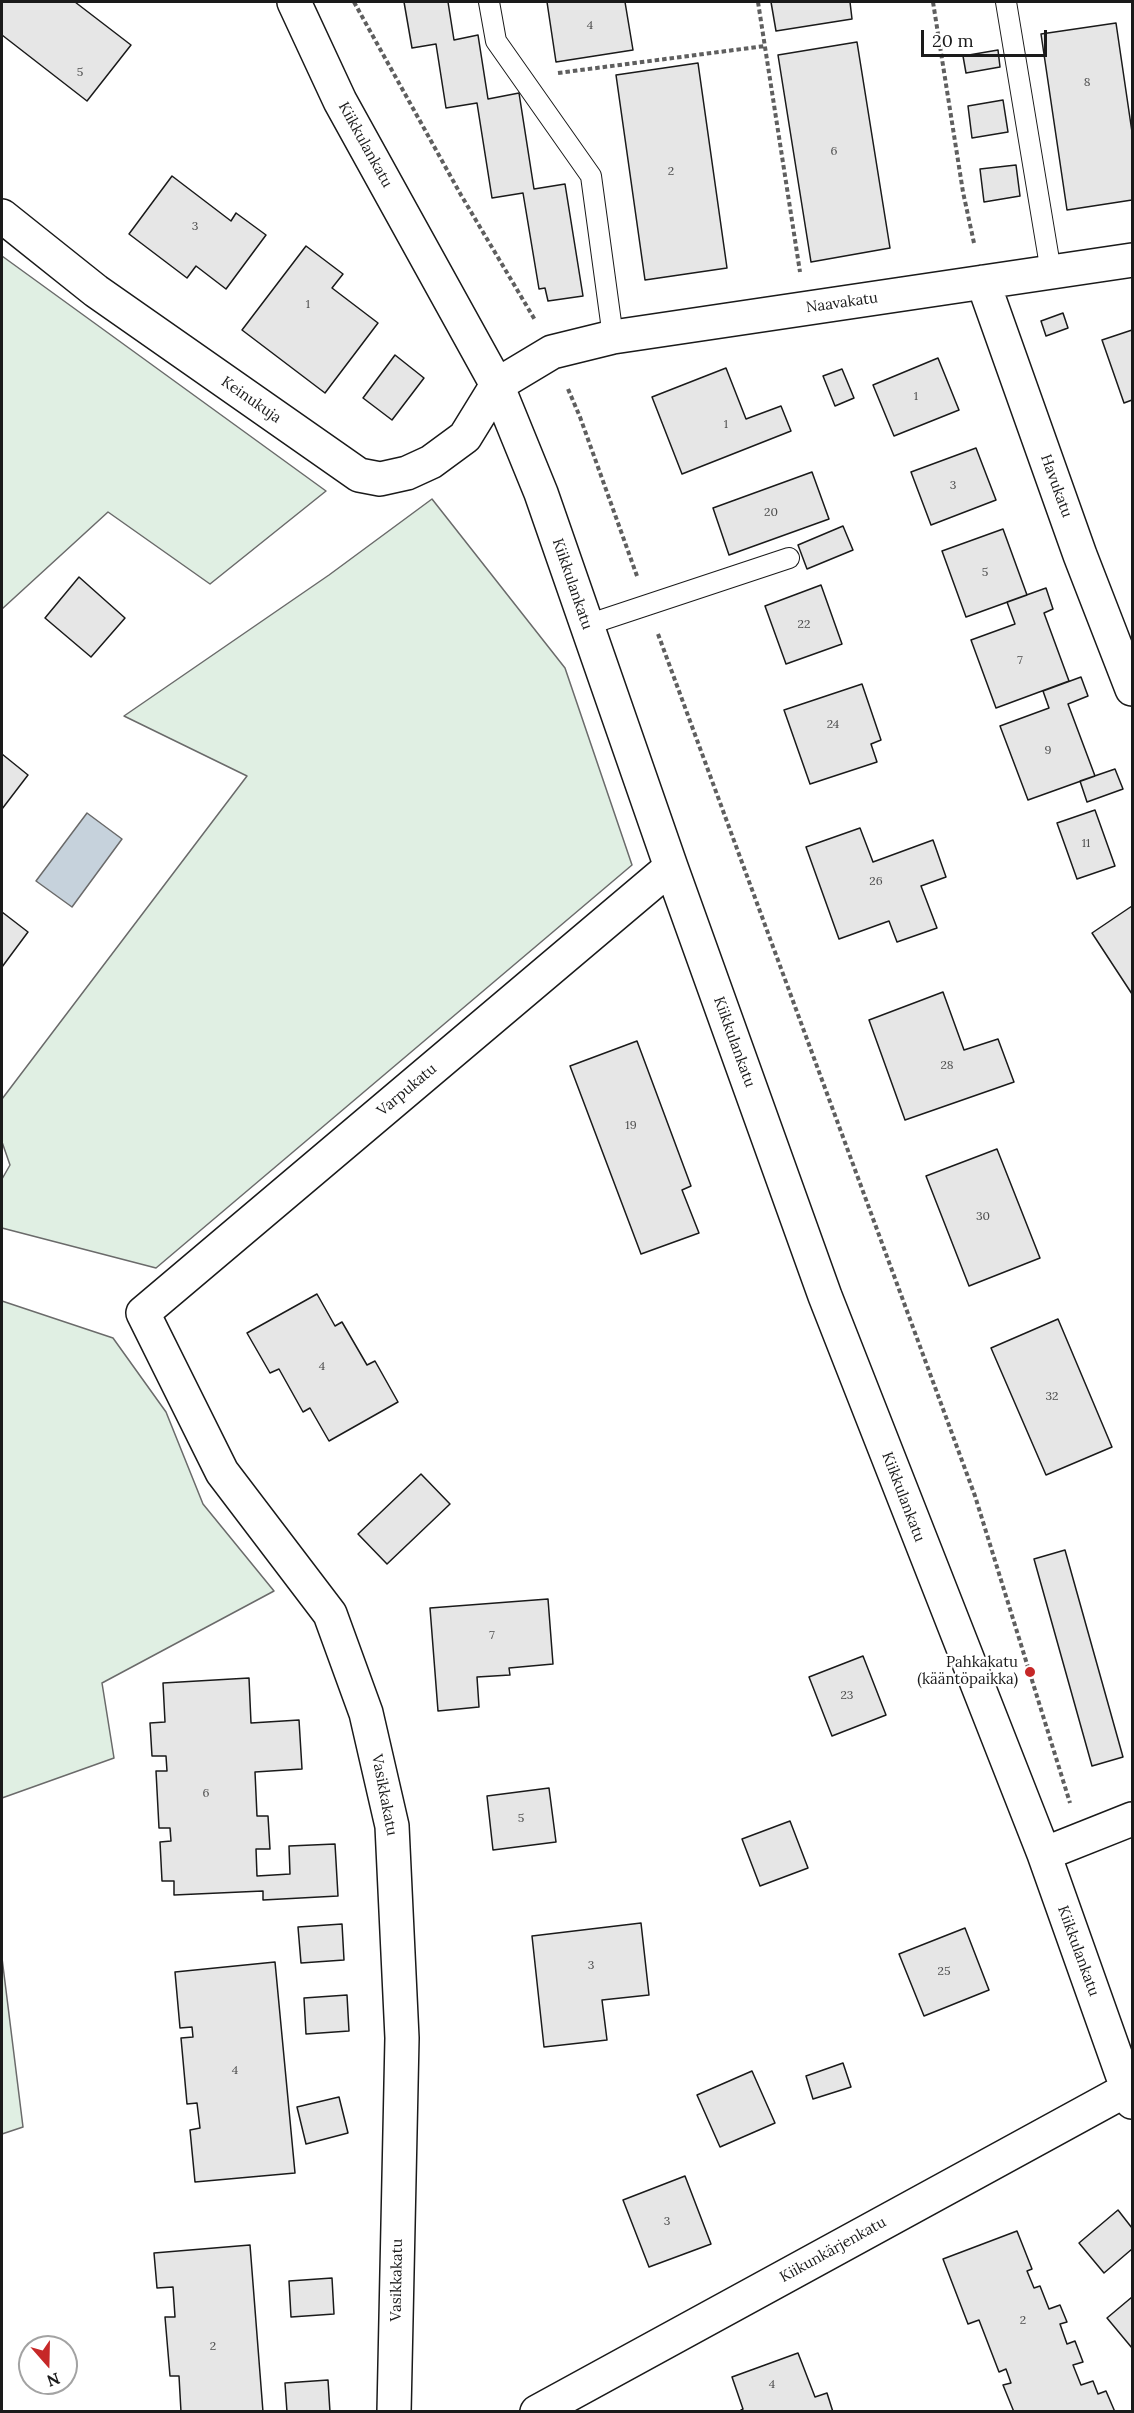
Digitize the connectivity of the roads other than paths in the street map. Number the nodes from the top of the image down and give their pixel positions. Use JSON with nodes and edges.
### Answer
{"nodes":[{"id":1,"x":294,"y":2,"type":"edge"},
{"id":2,"x":489,"y":2,"type":"edge"},
{"id":3,"x":1006,"y":2,"type":"edge"},
{"id":4,"x":2,"y":216,"type":"edge"},
{"id":5,"x":1132,"y":260,"type":"edge"},
{"id":6,"x":1051,"y":272,"type":"junction"},
{"id":7,"x":983,"y":282,"type":"junction"},
{"id":8,"x":614,"y":337,"type":"junction"},
{"id":9,"x":497,"y":385,"type":"junction"},
{"id":10,"x":789,"y":558,"type":"dead end"},
{"id":11,"x":587,"y":625,"type":"junction"},
{"id":12,"x":1132,"y":689,"type":"edge"},
{"id":13,"x":671,"y":867,"type":"junction"},
{"id":14,"x":143,"y":1313,"type":"joint"},
{"id":15,"x":1132,"y":1819,"type":"edge"},
{"id":16,"x":1044,"y":1854,"type":"junction"},
{"id":17,"x":1130,"y":2096,"type":"edge"},
{"id":18,"x":394,"y":2412,"type":"edge"},
{"id":19,"x":537,"y":2412,"type":"edge"}],
"edges":[{"from":1,"to":9,"type":"street","name":"Kiikkulankatu"},
{"from":2,"to":8,"type":"lane"},
{"from":3,"to":6,"type":"lane"},
{"from":4,"to":9,"type":"street","name":"Keinukuja"},
{"from":5,"to":6,"type":"street","name":"Naavakatu"},
{"from":6,"to":7,"type":"street","name":"Naavakatu"},
{"from":7,"to":8,"type":"street","name":"Naavakatu"},
{"from":7,"to":12,"type":"street","name":"Havukatu"},
{"from":8,"to":9,"type":"street","name":"Naavakatu"},
{"from":9,"to":11,"type":"street","name":"Kiikkulankatu"},
{"from":10,"to":11,"type":"lane"},
{"from":11,"to":13,"type":"street","name":"Kiikkulankatu"},
{"from":13,"to":14,"type":"street","name":"Varpukatu"},
{"from":13,"to":16,"type":"street","name":"Kiikkulankatu"},
{"from":14,"to":18,"type":"street","name":"Vasikkakatu"},
{"from":15,"to":16,"type":"street"},
{"from":16,"to":17,"type":"street","name":"Kiikkulankatu"},
{"from":17,"to":19,"type":"street","name":"Kiikunkärjenkatu"}]}
